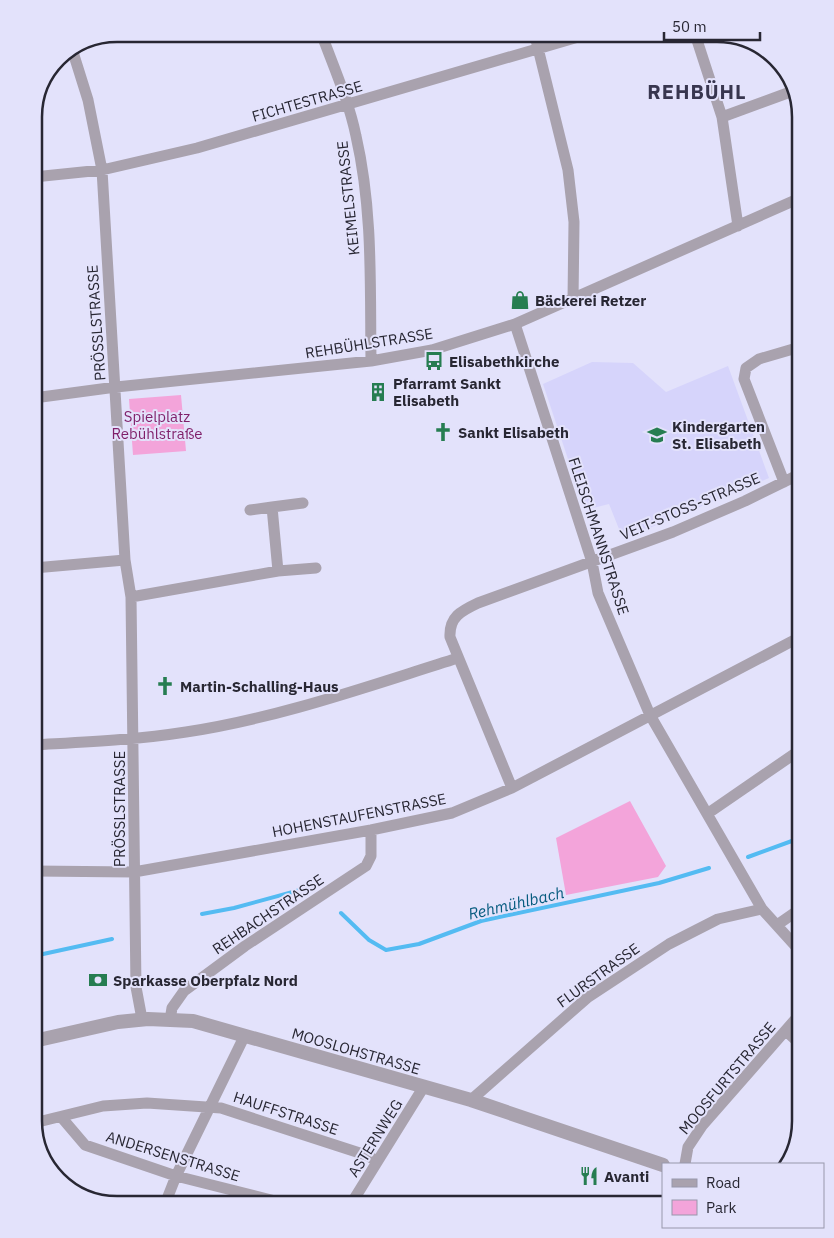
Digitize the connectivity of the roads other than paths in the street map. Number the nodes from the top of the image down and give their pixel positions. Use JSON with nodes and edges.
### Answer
{"nodes":[{"id":1,"x":325,"y":43,"type":"edge"},
{"id":2,"x":537,"y":43,"type":"edge"},
{"id":3,"x":560,"y":43,"type":"edge"},
{"id":4,"x":698,"y":43,"type":"edge"},
{"id":5,"x":539,"y":50,"type":"junction"},
{"id":6,"x":74,"y":56,"type":"edge"},
{"id":7,"x":787,"y":93,"type":"edge"},
{"id":8,"x":348,"y":104,"type":"junction"},
{"id":9,"x":722,"y":117,"type":"junction"},
{"id":10,"x":102,"y":170,"type":"junction"},
{"id":11,"x":43,"y":176,"type":"edge"},
{"id":12,"x":792,"y":202,"type":"edge"},
{"id":13,"x":738,"y":226,"type":"junction"},
{"id":14,"x":573,"y":300,"type":"junction"},
{"id":15,"x":515,"y":324,"type":"junction"},
{"id":16,"x":792,"y":349,"type":"edge"},
{"id":17,"x":370,"y":361,"type":"junction"},
{"id":18,"x":116,"y":387,"type":"junction"},
{"id":19,"x":43,"y":397,"type":"edge"},
{"id":20,"x":792,"y":478,"type":"edge"},
{"id":21,"x":784,"y":482,"type":"junction"},
{"id":22,"x":303,"y":503,"type":"dead end"},
{"id":23,"x":272,"y":508,"type":"junction"},
{"id":24,"x":250,"y":510,"type":"dead end"},
{"id":25,"x":125,"y":560,"type":"junction"},
{"id":26,"x":592,"y":562,"type":"junction"},
{"id":27,"x":43,"y":567,"type":"edge"},
{"id":28,"x":316,"y":568,"type":"dead end"},
{"id":29,"x":278,"y":571,"type":"junction"},
{"id":30,"x":131,"y":597,"type":"junction"},
{"id":31,"x":792,"y":641,"type":"edge"},
{"id":32,"x":458,"y":658,"type":"junction"},
{"id":33,"x":650,"y":714,"type":"junction"},
{"id":34,"x":134,"y":738,"type":"junction"},
{"id":35,"x":43,"y":743,"type":"edge"},
{"id":36,"x":792,"y":755,"type":"edge"},
{"id":37,"x":512,"y":788,"type":"junction"},
{"id":38,"x":706,"y":814,"type":"junction"},
{"id":39,"x":371,"y":830,"type":"junction"},
{"id":40,"x":43,"y":871,"type":"edge"},
{"id":41,"x":134,"y":872,"type":"junction"},
{"id":42,"x":762,"y":909,"type":"junction"},
{"id":43,"x":792,"y":915,"type":"edge"},
{"id":44,"x":777,"y":925,"type":"junction"},
{"id":45,"x":792,"y":942,"type":"edge"},
{"id":46,"x":142,"y":1019,"type":"junction"},
{"id":47,"x":170,"y":1020,"type":"junction"},
{"id":48,"x":792,"y":1024,"type":"edge"},
{"id":49,"x":786,"y":1031,"type":"junction"},
{"id":50,"x":244,"y":1035,"type":"junction"},
{"id":51,"x":792,"y":1037,"type":"edge"},
{"id":52,"x":43,"y":1039,"type":"edge"},
{"id":53,"x":424,"y":1088,"type":"junction"},
{"id":54,"x":471,"y":1100,"type":"junction"},
{"id":55,"x":208,"y":1108,"type":"junction"},
{"id":56,"x":62,"y":1118,"type":"junction"},
{"id":57,"x":43,"y":1121,"type":"edge"},
{"id":58,"x":377,"y":1162,"type":"junction"},
{"id":59,"x":685,"y":1163,"type":"edge"},
{"id":60,"x":662,"y":1165,"type":"edge"},
{"id":61,"x":176,"y":1176,"type":"junction"},
{"id":62,"x":168,"y":1195,"type":"edge"},
{"id":63,"x":252,"y":1195,"type":"edge"},
{"id":64,"x":356,"y":1195,"type":"edge"}],
"edges":[{"from":1,"to":8,"type":"street","name":"KEIMELSTRASSE"},
{"from":2,"to":5,"type":"street"},
{"from":3,"to":5,"type":"street","name":"FICHTESTRASSE"},
{"from":4,"to":9,"type":"street"},
{"from":5,"to":8,"type":"street","name":"FICHTESTRASSE"},
{"from":5,"to":14,"type":"street"},
{"from":6,"to":10,"type":"street","name":"PRÖSSLSTRASSE"},
{"from":7,"to":9,"type":"street"},
{"from":8,"to":10,"type":"street","name":"FICHTESTRASSE"},
{"from":8,"to":17,"type":"street","name":"KEIMELSTRASSE"},
{"from":9,"to":13,"type":"street"},
{"from":10,"to":11,"type":"street","name":"FICHTESTRASSE"},
{"from":10,"to":18,"type":"street","name":"PRÖSSLSTRASSE"},
{"from":12,"to":13,"type":"street","name":"REHBÜHLSTRASSE"},
{"from":13,"to":14,"type":"street","name":"REHBÜHLSTRASSE"},
{"from":14,"to":15,"type":"street","name":"REHBÜHLSTRASSE"},
{"from":15,"to":17,"type":"street","name":"REHBÜHLSTRASSE"},
{"from":15,"to":26,"type":"street","name":"FLEISCHMANNSTRASSE"},
{"from":16,"to":21,"type":"street"},
{"from":17,"to":18,"type":"street","name":"REHBÜHLSTRASSE"},
{"from":18,"to":19,"type":"street","name":"REHBÜHLSTRASSE"},
{"from":18,"to":25,"type":"street","name":"PRÖSSLSTRASSE"},
{"from":20,"to":21,"type":"street","name":"VEIT-STOSS-STRASSE"},
{"from":21,"to":26,"type":"street","name":"VEIT-STOSS-STRASSE"},
{"from":22,"to":23,"type":"street"},
{"from":23,"to":24,"type":"street"},
{"from":23,"to":29,"type":"street"},
{"from":25,"to":27,"type":"street"},
{"from":25,"to":30,"type":"street","name":"PRÖSSLSTRASSE"},
{"from":26,"to":32,"type":"street","name":"VEIT-STOSS-STRASSE"},
{"from":26,"to":33,"type":"street","name":"FLEISCHMANNSTRASSE"},
{"from":28,"to":29,"type":"street"},
{"from":29,"to":30,"type":"street"},
{"from":30,"to":34,"type":"street","name":"PRÖSSLSTRASSE"},
{"from":31,"to":33,"type":"street","name":"HOHENSTAUFENSTRASSE"},
{"from":32,"to":34,"type":"street"},
{"from":32,"to":37,"type":"street","name":"VEIT-STOSS-STRASSE"},
{"from":33,"to":37,"type":"street","name":"HOHENSTAUFENSTRASSE"},
{"from":33,"to":38,"type":"street","name":"FLEISCHMANNSTRASSE"},
{"from":34,"to":35,"type":"street"},
{"from":34,"to":41,"type":"street","name":"PRÖSSLSTRASSE"},
{"from":36,"to":38,"type":"street"},
{"from":37,"to":39,"type":"street","name":"HOHENSTAUFENSTRASSE"},
{"from":38,"to":42,"type":"street","name":"FLEISCHMANNSTRASSE"},
{"from":39,"to":41,"type":"street","name":"HOHENSTAUFENSTRASSE"},
{"from":39,"to":47,"type":"street","name":"REHBACHSTRASSE"},
{"from":40,"to":41,"type":"street","name":"HOHENSTAUFENSTRASSE"},
{"from":41,"to":46,"type":"street","name":"PRÖSSLSTRASSE"},
{"from":42,"to":44,"type":"street","name":"FLEISCHMANNSTRASSE"},
{"from":42,"to":54,"type":"street","name":"FLURSTRASSE"},
{"from":43,"to":44,"type":"street"},
{"from":44,"to":45,"type":"street","name":"FLEISCHMANNSTRASSE"},
{"from":46,"to":47,"type":"street","name":"MOOSLOHSTRASSE"},
{"from":46,"to":52,"type":"street","name":"MOOSLOHSTRASSE"},
{"from":47,"to":50,"type":"street","name":"MOOSLOHSTRASSE"},
{"from":48,"to":49,"type":"street","name":"MOOSFURTSTRASSE"},
{"from":49,"to":51,"type":"street"},
{"from":49,"to":59,"type":"street","name":"MOOSFURTSTRASSE"},
{"from":50,"to":53,"type":"street","name":"MOOSLOHSTRASSE"},
{"from":50,"to":55,"type":"street"},
{"from":53,"to":54,"type":"street","name":"MOOSLOHSTRASSE"},
{"from":53,"to":58,"type":"street","name":"ASTERNWEG"},
{"from":54,"to":60,"type":"street","name":"MOOSLOHSTRASSE"},
{"from":55,"to":56,"type":"street","name":"HAUFFSTRASSE"},
{"from":55,"to":58,"type":"street","name":"HAUFFSTRASSE"},
{"from":55,"to":61,"type":"street"},
{"from":56,"to":57,"type":"street","name":"HAUFFSTRASSE"},
{"from":56,"to":61,"type":"street","name":"ANDERSENSTRASSE"},
{"from":58,"to":64,"type":"street","name":"ASTERNWEG"},
{"from":61,"to":62,"type":"street"},
{"from":61,"to":63,"type":"street","name":"ANDERSENSTRASSE"}]}
